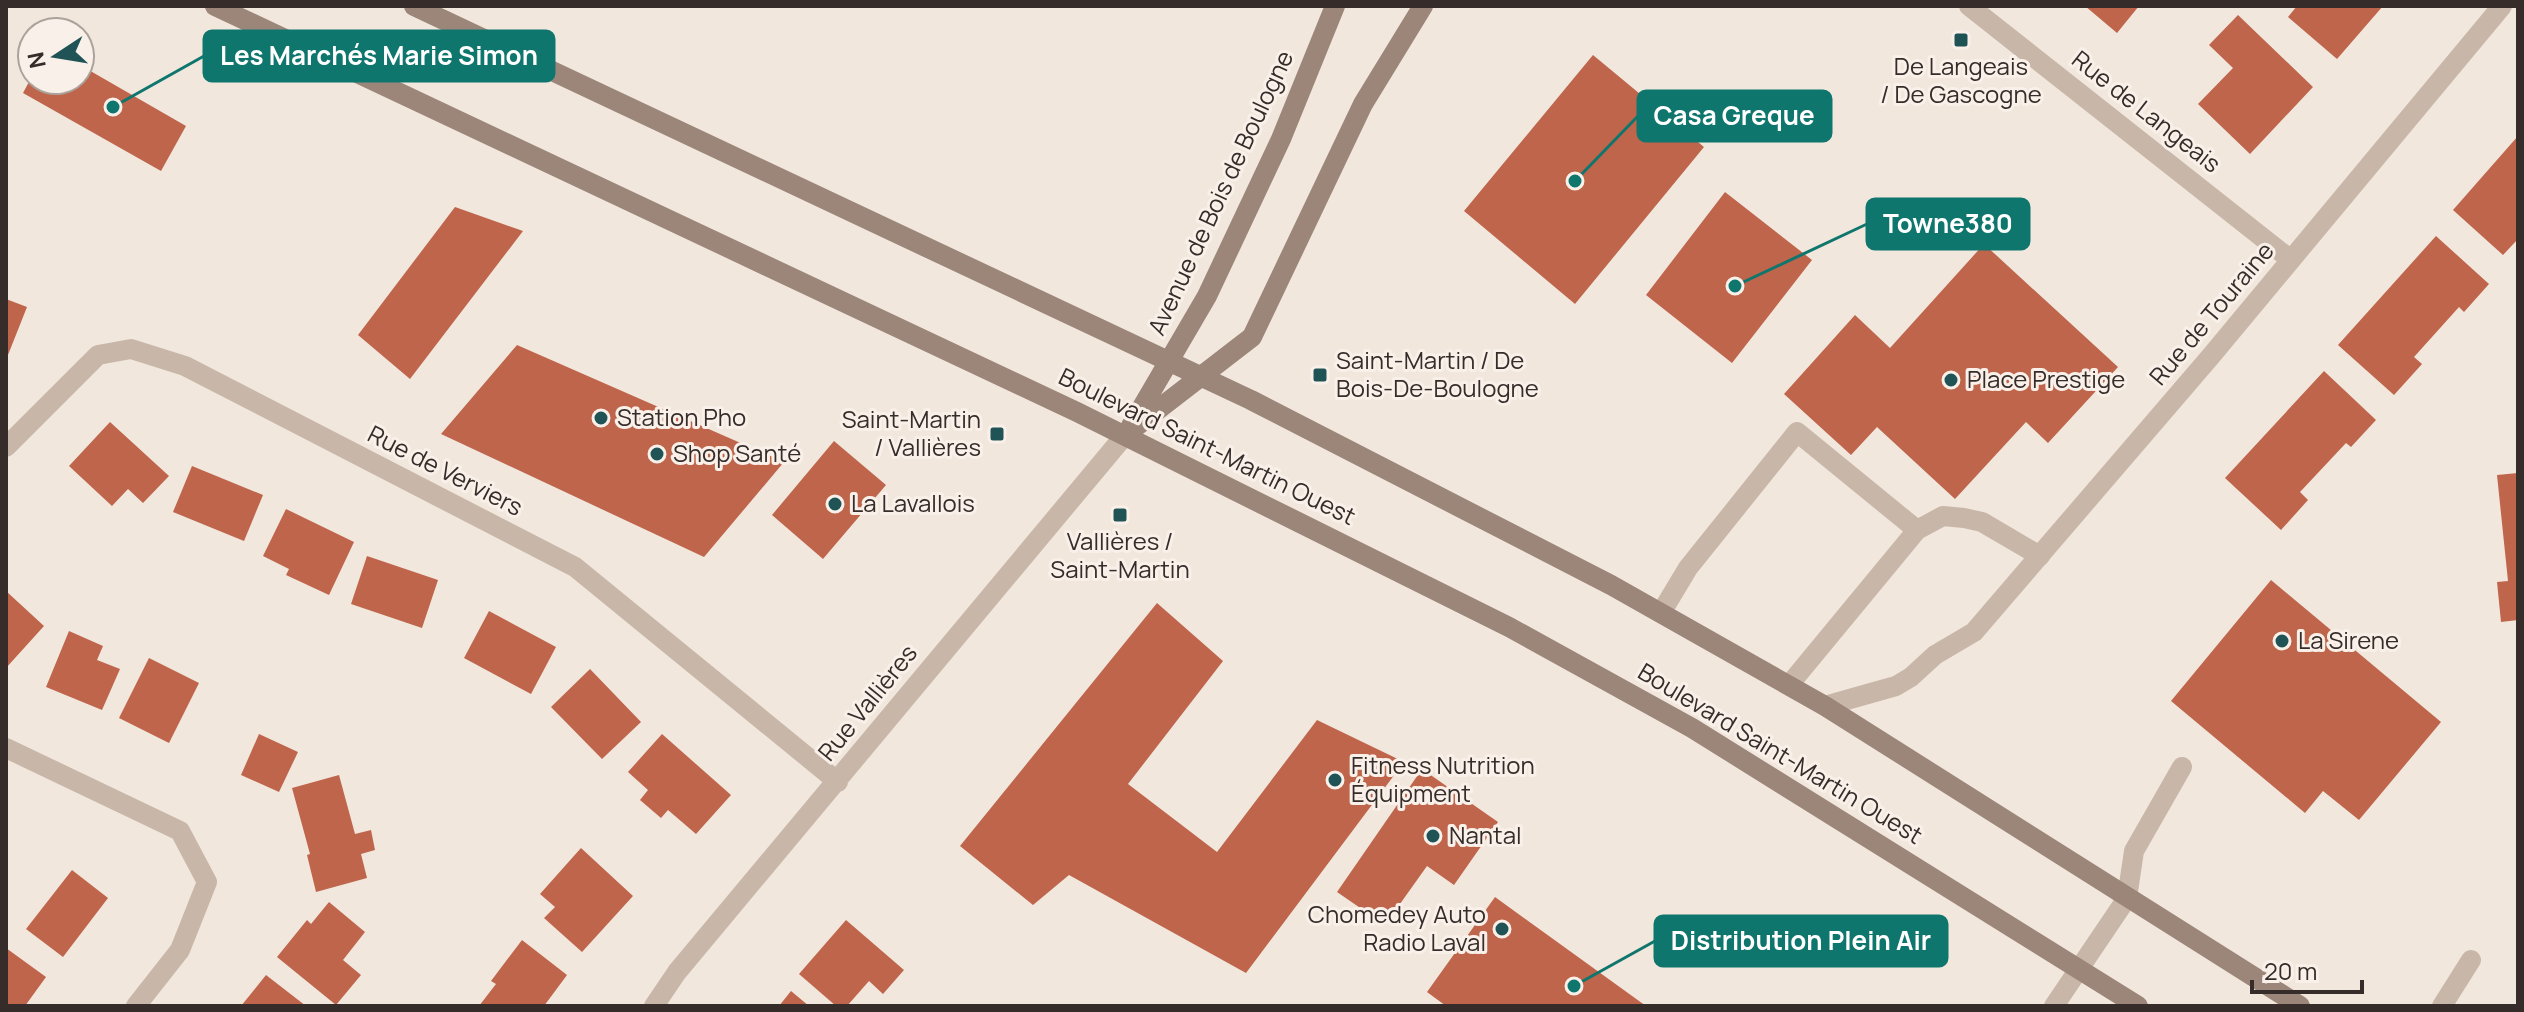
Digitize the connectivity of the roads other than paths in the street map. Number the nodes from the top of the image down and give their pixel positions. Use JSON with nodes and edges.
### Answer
{"nodes":[{"id":1,"x":215,"y":6,"type":"edge"},
{"id":2,"x":414,"y":6,"type":"edge"},
{"id":3,"x":1335,"y":6,"type":"edge"},
{"id":4,"x":1423,"y":6,"type":"edge"},
{"id":5,"x":1969,"y":6,"type":"edge"},
{"id":6,"x":2502,"y":6,"type":"edge"},
{"id":7,"x":2291,"y":260,"type":"junction"},
{"id":8,"x":1170,"y":361,"type":"junction"},
{"id":9,"x":1203,"y":377,"type":"junction"},
{"id":10,"x":1125,"y":435,"type":"junction"},
{"id":11,"x":6,"y":447,"type":"edge"},
{"id":12,"x":1917,"y":530,"type":"junction"},
{"id":13,"x":2040,"y":556,"type":"junction"},
{"id":14,"x":1661,"y":613,"type":"junction"},
{"id":15,"x":1789,"y":685,"type":"junction"},
{"id":16,"x":1825,"y":706,"type":"junction"},
{"id":17,"x":6,"y":748,"type":"edge"},
{"id":18,"x":2182,"y":767,"type":"dead end"},
{"id":19,"x":838,"y":782,"type":"junction"},
{"id":20,"x":2127,"y":898,"type":"junction"},
{"id":21,"x":2471,"y":960,"type":"dead end"},
{"id":22,"x":2079,"y":969,"type":"junction"},
{"id":23,"x":136,"y":1006,"type":"edge"},
{"id":24,"x":654,"y":1006,"type":"edge"},
{"id":25,"x":2054,"y":1006,"type":"edge"},
{"id":26,"x":2138,"y":1006,"type":"edge"},
{"id":27,"x":2300,"y":1006,"type":"edge"},
{"id":28,"x":2442,"y":1006,"type":"edge"}],
"edges":[{"from":1,"to":10,"type":"main road","name":"Boulevard Saint-Martin Ouest"},
{"from":2,"to":8,"type":"main road"},
{"from":3,"to":8,"type":"main road","name":"Avenue de Bois de Boulogne"},
{"from":4,"to":9,"type":"main road"},
{"from":5,"to":7,"type":"street","name":"Rue de Langeais"},
{"from":6,"to":7,"type":"street","name":"Rue de Touraine"},
{"from":7,"to":13,"type":"street","name":"Rue de Touraine"},
{"from":8,"to":9,"type":"main road"},
{"from":8,"to":10,"type":"main road","name":"Avenue de Bois de Boulogne"},
{"from":9,"to":10,"type":"main road"},
{"from":9,"to":14,"type":"main road"},
{"from":10,"to":19,"type":"street","name":"Rue Vallières"},
{"from":10,"to":22,"type":"main road","name":"Boulevard Saint-Martin Ouest"},
{"from":11,"to":19,"type":"street","name":"Rue de Verviers"},
{"from":12,"to":13,"type":"street"},
{"from":12,"to":14,"type":"street"},
{"from":12,"to":15,"type":"street"},
{"from":13,"to":16,"type":"street","name":"Rue de Touraine"},
{"from":14,"to":15,"type":"main road"},
{"from":15,"to":16,"type":"main road"},
{"from":16,"to":20,"type":"main road"},
{"from":17,"to":23,"type":"street"},
{"from":18,"to":20,"type":"street"},
{"from":19,"to":24,"type":"street","name":"Rue Vallières"},
{"from":20,"to":22,"type":"street"},
{"from":20,"to":27,"type":"main road"},
{"from":21,"to":28,"type":"street"},
{"from":22,"to":25,"type":"street"},
{"from":22,"to":26,"type":"main road","name":"Boulevard Saint-Martin Ouest"}]}
